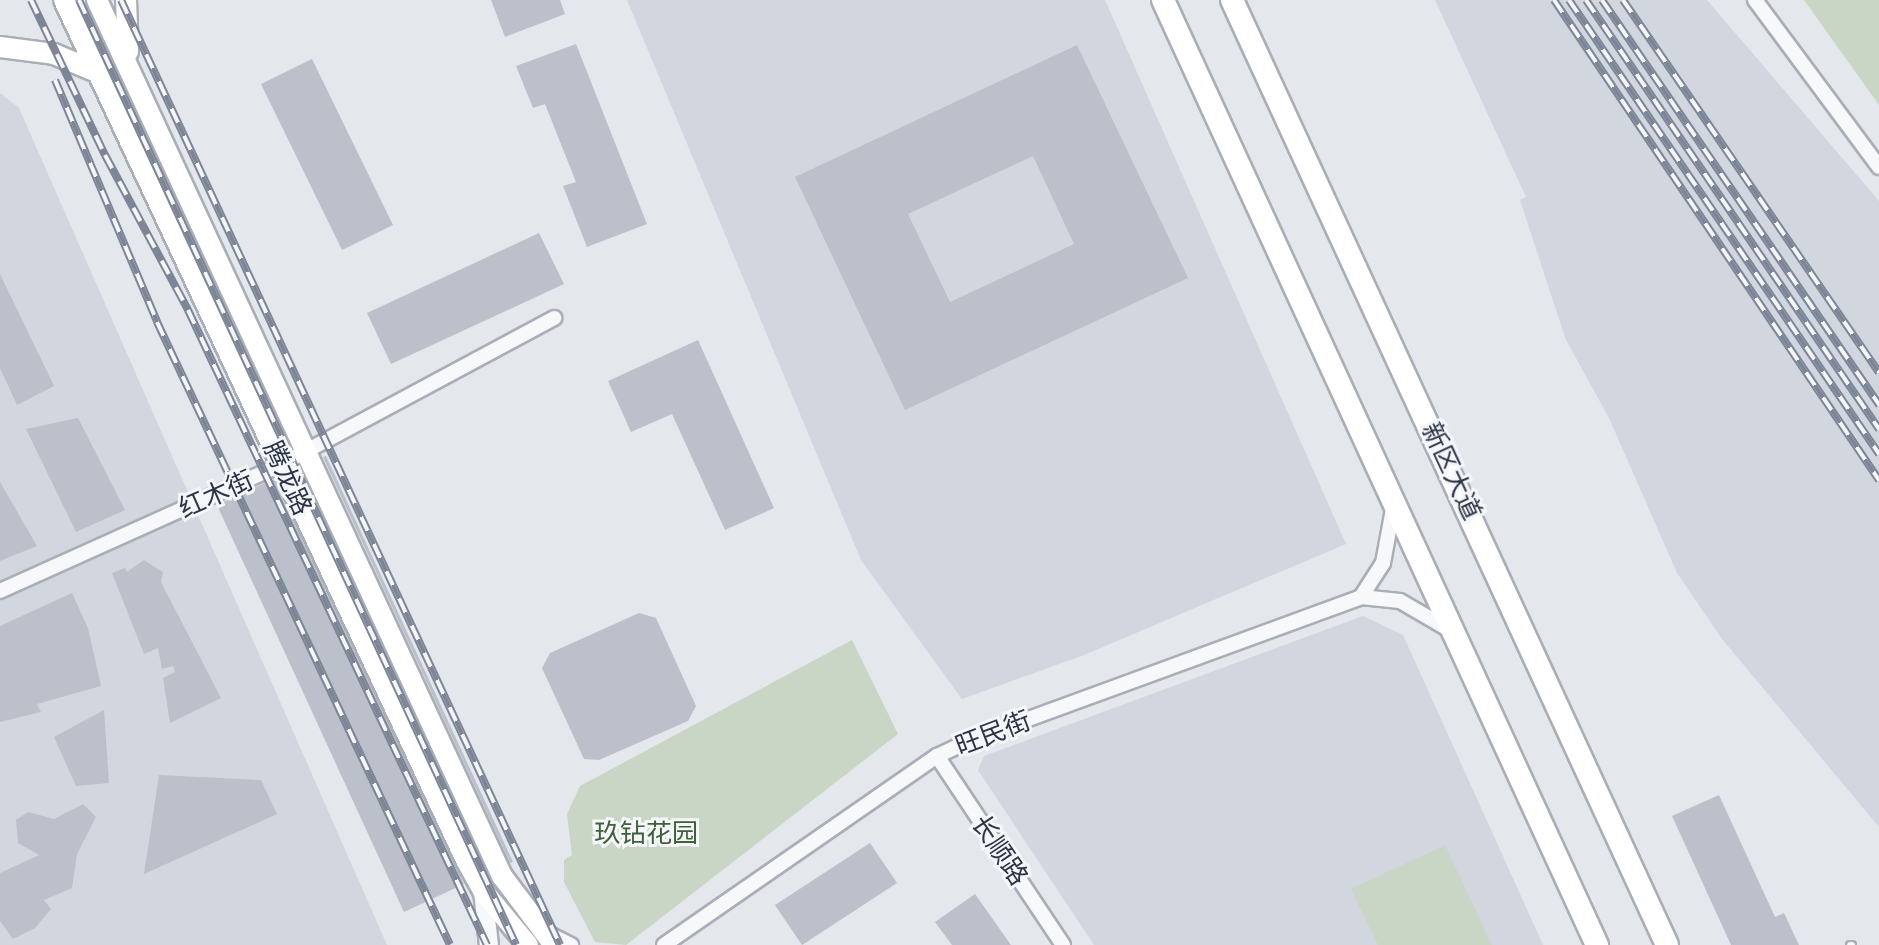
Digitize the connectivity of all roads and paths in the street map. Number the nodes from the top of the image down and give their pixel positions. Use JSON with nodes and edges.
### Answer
{"nodes":[{"id":1,"x":64,"y":0,"type":"edge"},
{"id":2,"x":97,"y":0,"type":"edge"},
{"id":3,"x":126,"y":0,"type":"edge"},
{"id":4,"x":1163,"y":0,"type":"edge"},
{"id":5,"x":1232,"y":0,"type":"edge"},
{"id":6,"x":1755,"y":0,"type":"edge"},
{"id":7,"x":0,"y":47,"type":"edge"},
{"id":8,"x":99,"y":73,"type":"junction"},
{"id":9,"x":134,"y":79,"type":"junction"},
{"id":10,"x":1879,"y":167,"type":"edge"},
{"id":11,"x":554,"y":318,"type":"dead end"},
{"id":12,"x":306,"y":452,"type":"junction"},
{"id":13,"x":282,"y":464,"type":"junction"},
{"id":14,"x":1394,"y":501,"type":"junction"},
{"id":15,"x":0,"y":591,"type":"edge"},
{"id":16,"x":1361,"y":597,"type":"junction"},
{"id":17,"x":1454,"y":632,"type":"junction"},
{"id":18,"x":937,"y":756,"type":"junction"},
{"id":19,"x":483,"y":891,"type":"junction"},
{"id":20,"x":551,"y":940,"type":"edge"},
{"id":21,"x":489,"y":945,"type":"edge"},
{"id":22,"x":528,"y":945,"type":"edge"},
{"id":23,"x":571,"y":945,"type":"edge"},
{"id":24,"x":664,"y":945,"type":"edge"},
{"id":25,"x":1063,"y":945,"type":"edge"},
{"id":26,"x":1597,"y":945,"type":"edge"},
{"id":27,"x":1667,"y":945,"type":"edge"}],
"edges":[{"from":1,"to":8,"type":"main road","name":"腾龙路"},
{"from":2,"to":9,"type":"main road","name":"腾龙路"},
{"from":3,"to":9,"type":"main road"},
{"from":4,"to":14,"type":"main road"},
{"from":5,"to":27,"type":"main road","name":"新区大道"},
{"from":6,"to":10,"type":"street"},
{"from":7,"to":8,"type":"main road"},
{"from":8,"to":13,"type":"main road","name":"腾龙路"},
{"from":9,"to":12,"type":"main road","name":"腾龙路"},
{"from":11,"to":12,"type":"street","name":"红木街"},
{"from":12,"to":13,"type":"street","name":"红木街"},
{"from":12,"to":20,"type":"main road","name":"腾龙路"},
{"from":13,"to":15,"type":"street","name":"红木街"},
{"from":13,"to":19,"type":"main road","name":"腾龙路"},
{"from":14,"to":16,"type":"street"},
{"from":14,"to":17,"type":"main road"},
{"from":16,"to":17,"type":"street"},
{"from":16,"to":18,"type":"street","name":"旺民街"},
{"from":17,"to":26,"type":"main road"},
{"from":18,"to":24,"type":"street","name":"旺民街"},
{"from":18,"to":25,"type":"street","name":"长顺路"},
{"from":19,"to":21,"type":"street"},
{"from":19,"to":22,"type":"main road","name":"腾龙路"},
{"from":20,"to":23,"type":"street"}]}
